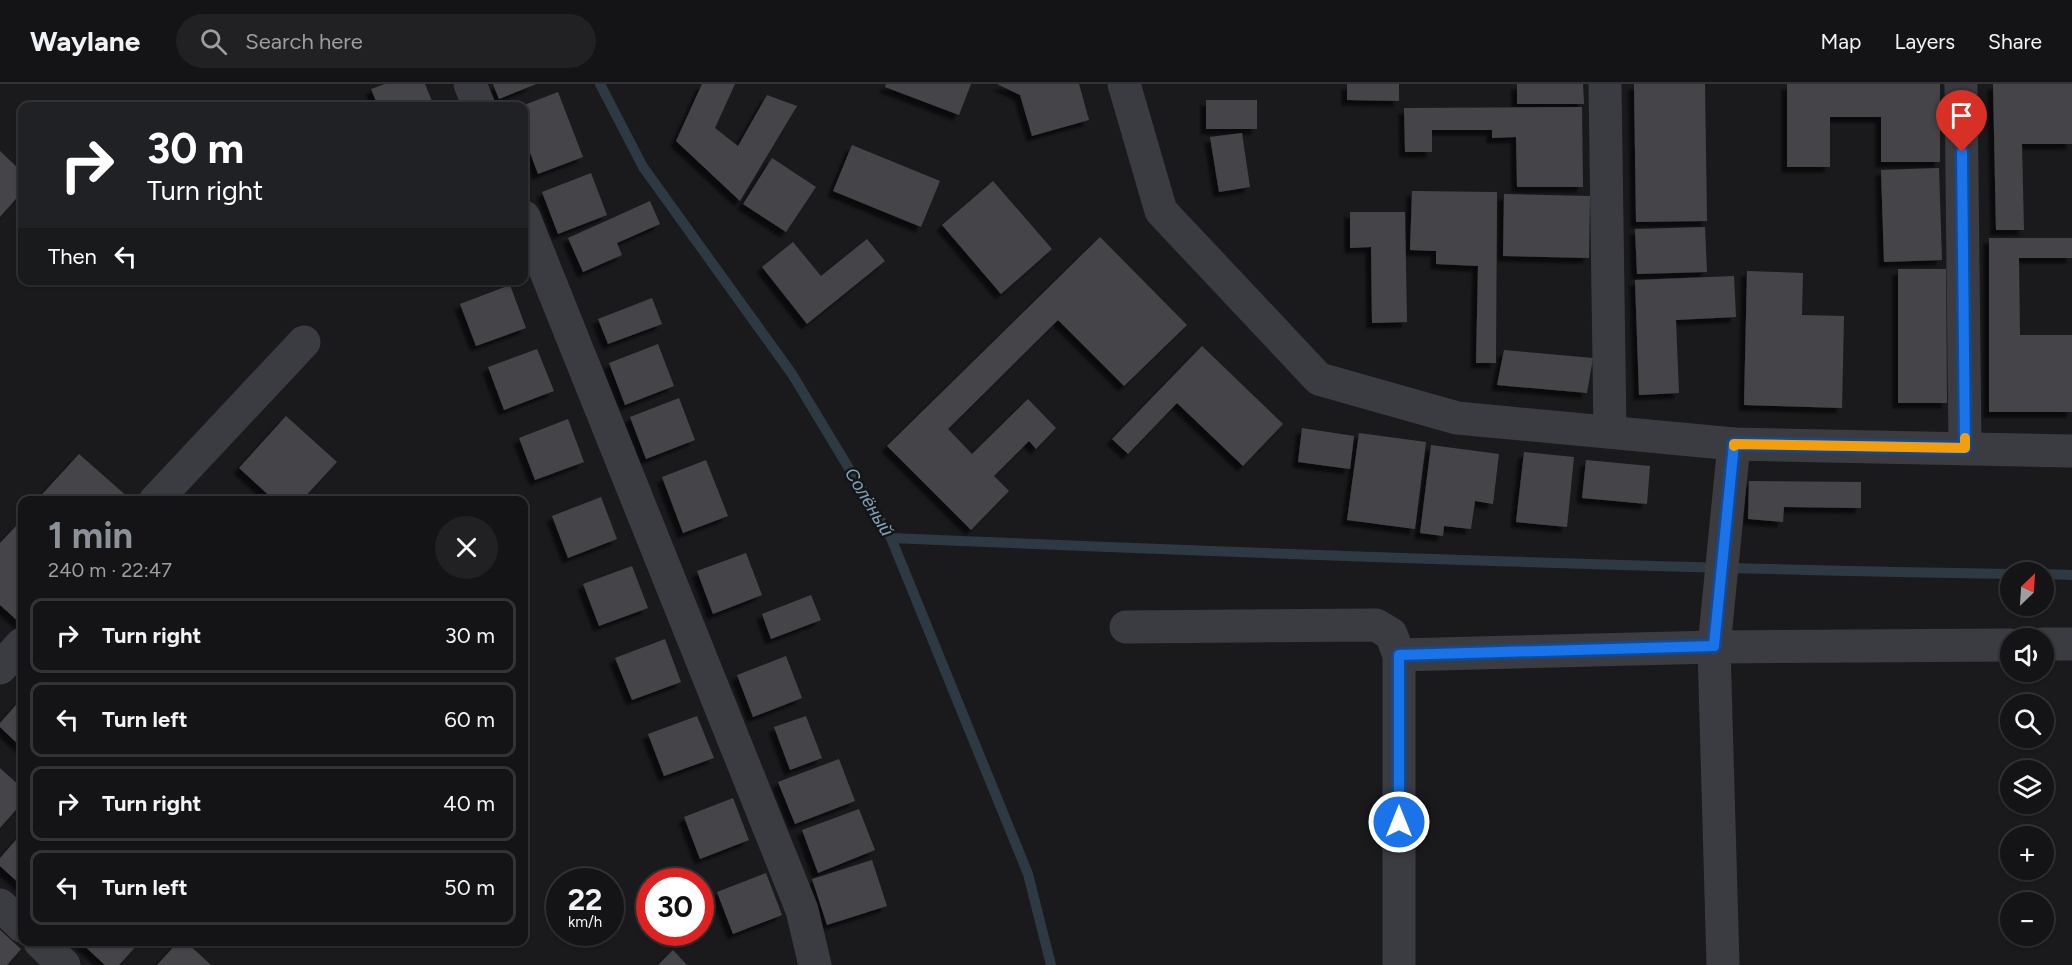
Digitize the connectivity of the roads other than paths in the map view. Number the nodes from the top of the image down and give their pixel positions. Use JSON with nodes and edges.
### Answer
{"nodes":[{"id":1,"x":470,"y":84,"type":"edge"},
{"id":2,"x":1124,"y":84,"type":"edge"},
{"id":3,"x":1605,"y":84,"type":"edge"},
{"id":4,"x":1961,"y":84,"type":"edge"},
{"id":5,"x":477,"y":102,"type":"edge"},
{"id":6,"x":528,"y":227,"type":"edge"},
{"id":7,"x":304,"y":342,"type":"dead end"},
{"id":8,"x":1610,"y":432,"type":"junction"},
{"id":9,"x":1734,"y":444,"type":"junction"},
{"id":10,"x":1965,"y":448,"type":"junction"},
{"id":11,"x":2072,"y":451,"type":"edge"},
{"id":12,"x":160,"y":496,"type":"edge"},
{"id":13,"x":1126,"y":627,"type":"dead end"},
{"id":14,"x":2054,"y":644,"type":"edge"},
{"id":15,"x":2072,"y":644,"type":"edge"},
{"id":16,"x":2000,"y":645,"type":"edge"},
{"id":17,"x":1714,"y":646,"type":"junction"},
{"id":18,"x":18,"y":648,"type":"edge"},
{"id":19,"x":1399,"y":655,"type":"junction"},
{"id":20,"x":0,"y":668,"type":"edge"},
{"id":21,"x":0,"y":905,"type":"edge"},
{"id":22,"x":18,"y":922,"type":"edge"},
{"id":23,"x":44,"y":946,"type":"edge"},
{"id":24,"x":64,"y":965,"type":"edge"},
{"id":25,"x":814,"y":965,"type":"edge"},
{"id":26,"x":1399,"y":965,"type":"edge"},
{"id":27,"x":1723,"y":965,"type":"edge"}],
"edges":[{"from":1,"to":5,"type":"street"},
{"from":2,"to":8,"type":"street"},
{"from":3,"to":8,"type":"street"},
{"from":4,"to":10,"type":"street"},
{"from":6,"to":25,"type":"street"},
{"from":7,"to":12,"type":"street"},
{"from":8,"to":9,"type":"street"},
{"from":9,"to":10,"type":"street"},
{"from":9,"to":17,"type":"street"},
{"from":10,"to":11,"type":"street"},
{"from":13,"to":19,"type":"street"},
{"from":14,"to":15,"type":"street"},
{"from":16,"to":17,"type":"street"},
{"from":17,"to":19,"type":"street"},
{"from":17,"to":27,"type":"street"},
{"from":18,"to":20,"type":"street"},
{"from":19,"to":26,"type":"street"},
{"from":21,"to":22,"type":"street"},
{"from":23,"to":24,"type":"street"}]}
